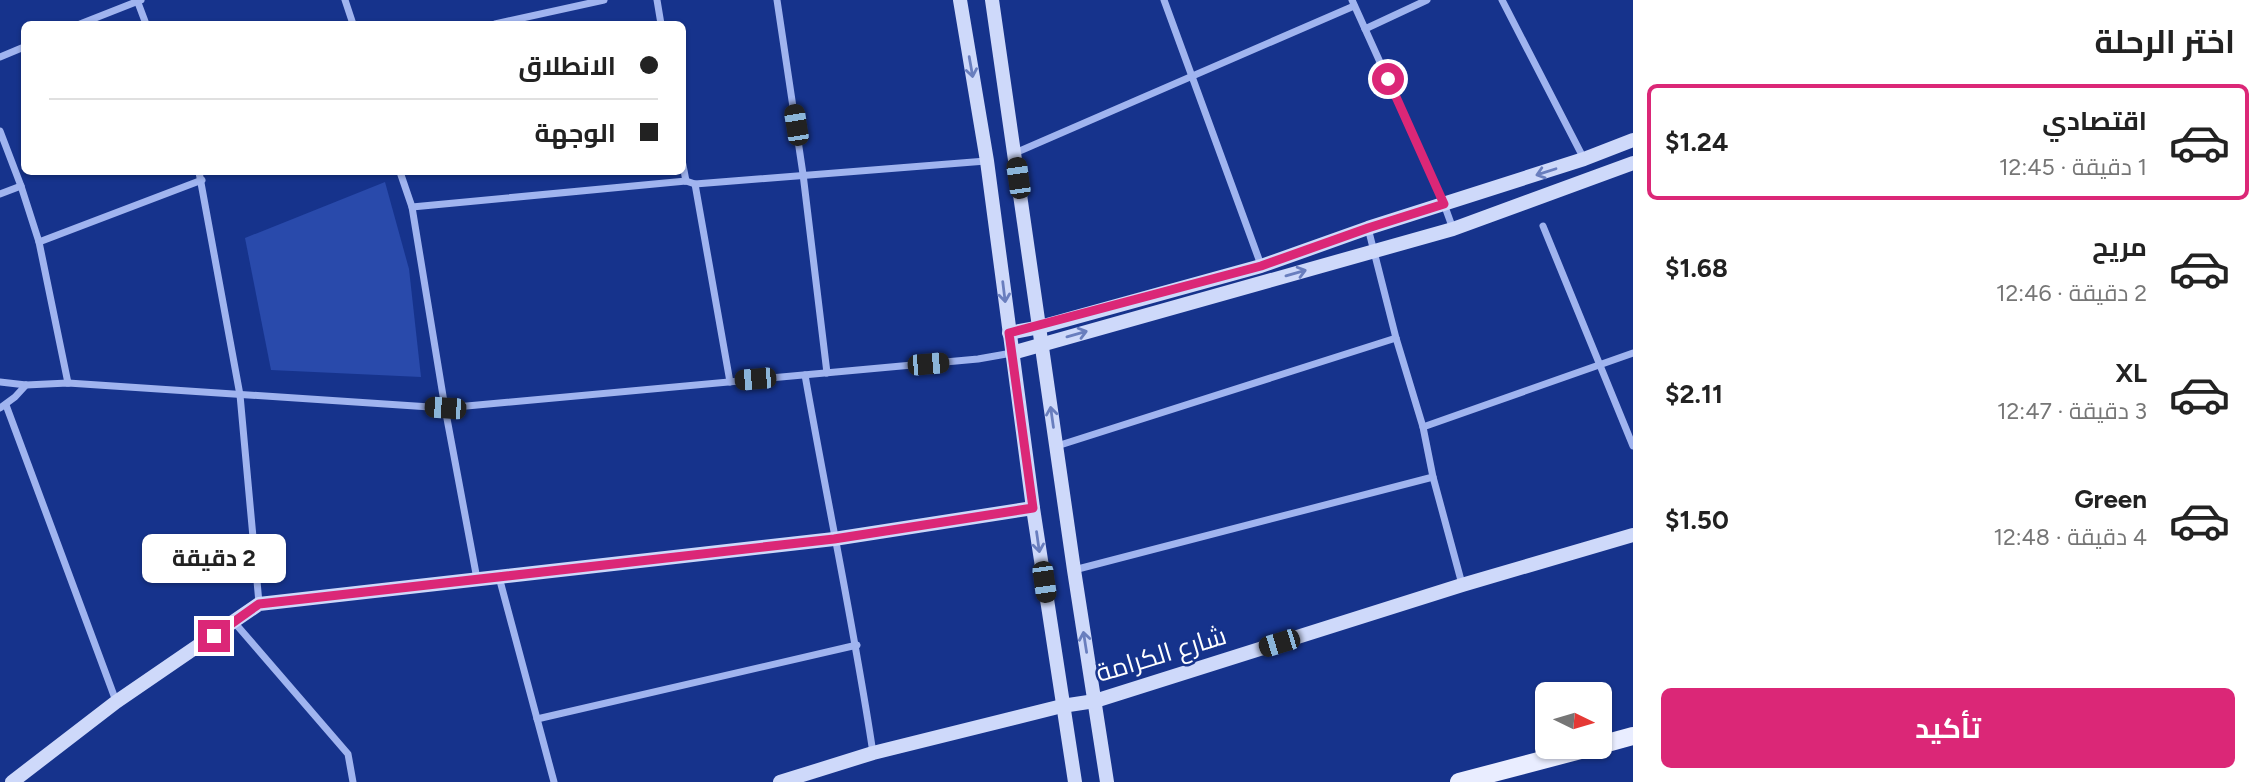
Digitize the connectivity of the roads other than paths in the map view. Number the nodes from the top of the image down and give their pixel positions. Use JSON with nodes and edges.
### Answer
{"nodes":[{"id":1,"x":138,"y":0,"type":"edge"},
{"id":2,"x":345,"y":0,"type":"edge"},
{"id":3,"x":604,"y":0,"type":"edge"},
{"id":4,"x":657,"y":0,"type":"edge"},
{"id":5,"x":776,"y":0,"type":"edge"},
{"id":6,"x":960,"y":0,"type":"edge"},
{"id":7,"x":992,"y":0,"type":"edge"},
{"id":8,"x":1164,"y":0,"type":"edge"},
{"id":9,"x":1427,"y":0,"type":"edge"},
{"id":10,"x":1502,"y":0,"type":"edge"},
{"id":11,"x":1353,"y":3,"type":"edge"},
{"id":12,"x":87,"y":21,"type":"edge"},
{"id":13,"x":145,"y":21,"type":"edge"},
{"id":14,"x":352,"y":21,"type":"edge"},
{"id":15,"x":509,"y":21,"type":"edge"},
{"id":16,"x":660,"y":21,"type":"edge"},
{"id":17,"x":1365,"y":29,"type":"junction"},
{"id":18,"x":21,"y":48,"type":"edge"},
{"id":19,"x":0,"y":57,"type":"edge"},
{"id":20,"x":1193,"y":77,"type":"junction"},
{"id":21,"x":0,"y":131,"type":"edge"},
{"id":22,"x":1633,"y":141,"type":"edge"},
{"id":23,"x":1014,"y":153,"type":"junction"},
{"id":24,"x":1584,"y":159,"type":"junction"},
{"id":25,"x":987,"y":161,"type":"junction"},
{"id":26,"x":1633,"y":163,"type":"edge"},
{"id":27,"x":803,"y":174,"type":"junction"},
{"id":28,"x":401,"y":175,"type":"edge"},
{"id":29,"x":685,"y":175,"type":"edge"},
{"id":30,"x":201,"y":176,"type":"edge"},
{"id":31,"x":686,"y":181,"type":"junction"},
{"id":32,"x":695,"y":184,"type":"junction"},
{"id":33,"x":21,"y":186,"type":"junction"},
{"id":34,"x":0,"y":194,"type":"edge"},
{"id":35,"x":1444,"y":204,"type":"junction"},
{"id":36,"x":412,"y":207,"type":"junction"},
{"id":37,"x":1543,"y":226,"type":"dead end"},
{"id":38,"x":1368,"y":228,"type":"junction"},
{"id":39,"x":1453,"y":229,"type":"junction"},
{"id":40,"x":39,"y":242,"type":"junction"},
{"id":41,"x":1373,"y":252,"type":"junction"},
{"id":42,"x":1261,"y":266,"type":"junction"},
{"id":43,"x":1040,"y":327,"type":"junction"},
{"id":44,"x":1009,"y":333,"type":"junction"},
{"id":45,"x":1396,"y":338,"type":"junction"},
{"id":46,"x":1041,"y":344,"type":"junction"},
{"id":47,"x":1012,"y":353,"type":"junction"},
{"id":48,"x":1633,"y":353,"type":"edge"},
{"id":49,"x":1599,"y":365,"type":"junction"},
{"id":50,"x":827,"y":373,"type":"junction"},
{"id":51,"x":805,"y":375,"type":"junction"},
{"id":52,"x":0,"y":382,"type":"edge"},
{"id":53,"x":730,"y":382,"type":"junction"},
{"id":54,"x":68,"y":383,"type":"junction"},
{"id":55,"x":26,"y":385,"type":"junction"},
{"id":56,"x":240,"y":395,"type":"junction"},
{"id":57,"x":3,"y":407,"type":"edge"},
{"id":58,"x":445,"y":408,"type":"junction"},
{"id":59,"x":1423,"y":427,"type":"junction"},
{"id":60,"x":1056,"y":446,"type":"junction"},
{"id":61,"x":1633,"y":446,"type":"edge"},
{"id":62,"x":1433,"y":477,"type":"junction"},
{"id":63,"x":1033,"y":508,"type":"junction"},
{"id":64,"x":1633,"y":535,"type":"edge"},
{"id":65,"x":834,"y":539,"type":"junction"},
{"id":66,"x":1074,"y":570,"type":"junction"},
{"id":67,"x":499,"y":577,"type":"junction"},
{"id":68,"x":477,"y":580,"type":"junction"},
{"id":69,"x":1462,"y":585,"type":"junction"},
{"id":70,"x":259,"y":604,"type":"junction"},
{"id":71,"x":234,"y":622,"type":"junction"},
{"id":72,"x":857,"y":645,"type":"junction"},
{"id":73,"x":1095,"y":701,"type":"junction"},
{"id":74,"x":116,"y":702,"type":"junction"},
{"id":75,"x":1062,"y":706,"type":"junction"},
{"id":76,"x":537,"y":719,"type":"junction"},
{"id":77,"x":1633,"y":736,"type":"edge"},
{"id":78,"x":1612,"y":742,"type":"edge"},
{"id":79,"x":873,"y":753,"type":"junction"},
{"id":80,"x":1543,"y":760,"type":"edge"},
{"id":81,"x":12,"y":782,"type":"edge"},
{"id":82,"x":353,"y":782,"type":"edge"},
{"id":83,"x":554,"y":782,"type":"edge"},
{"id":84,"x":780,"y":782,"type":"edge"},
{"id":85,"x":1076,"y":782,"type":"edge"},
{"id":86,"x":1107,"y":782,"type":"edge"},
{"id":87,"x":1459,"y":782,"type":"edge"}],
"edges":[{"from":1,"to":12,"type":"street"},
{"from":1,"to":13,"type":"street"},
{"from":2,"to":14,"type":"street"},
{"from":3,"to":15,"type":"street"},
{"from":4,"to":16,"type":"street"},
{"from":5,"to":27,"type":"street"},
{"from":6,"to":25,"type":"street","one_way":true},
{"from":7,"to":23,"type":"street"},
{"from":8,"to":20,"type":"street"},
{"from":9,"to":17,"type":"street"},
{"from":10,"to":24,"type":"street"},
{"from":11,"to":17,"type":"street"},
{"from":11,"to":20,"type":"street"},
{"from":17,"to":35,"type":"street"},
{"from":18,"to":19,"type":"street"},
{"from":20,"to":23,"type":"street"},
{"from":20,"to":42,"type":"street"},
{"from":21,"to":33,"type":"street"},
{"from":22,"to":24,"type":"street"},
{"from":23,"to":43,"type":"street"},
{"from":24,"to":35,"type":"street","one_way":true},
{"from":25,"to":27,"type":"street"},
{"from":25,"to":44,"type":"street","one_way":true},
{"from":26,"to":39,"type":"street"},
{"from":27,"to":32,"type":"street"},
{"from":27,"to":50,"type":"street"},
{"from":28,"to":36,"type":"street"},
{"from":29,"to":31,"type":"street"},
{"from":30,"to":40,"type":"street"},
{"from":30,"to":56,"type":"street"},
{"from":31,"to":32,"type":"street"},
{"from":31,"to":36,"type":"street"},
{"from":32,"to":53,"type":"street"},
{"from":33,"to":34,"type":"street"},
{"from":33,"to":40,"type":"street"},
{"from":35,"to":38,"type":"street"},
{"from":35,"to":39,"type":"street"},
{"from":36,"to":58,"type":"street"},
{"from":37,"to":49,"type":"street"},
{"from":38,"to":41,"type":"street"},
{"from":38,"to":42,"type":"street"},
{"from":39,"to":41,"type":"street"},
{"from":40,"to":54,"type":"street"},
{"from":41,"to":45,"type":"street"},
{"from":46,"to":41,"type":"street","one_way":true},
{"from":42,"to":43,"type":"street"},
{"from":43,"to":44,"type":"street"},
{"from":43,"to":46,"type":"street"},
{"from":44,"to":47,"type":"street"},
{"from":45,"to":59,"type":"street"},
{"from":45,"to":60,"type":"street"},
{"from":46,"to":47,"type":"street"},
{"from":60,"to":46,"type":"street","one_way":true},
{"from":47,"to":50,"type":"street"},
{"from":47,"to":63,"type":"street"},
{"from":48,"to":49,"type":"street"},
{"from":49,"to":59,"type":"street"},
{"from":49,"to":61,"type":"street"},
{"from":50,"to":51,"type":"street"},
{"from":51,"to":53,"type":"street"},
{"from":51,"to":65,"type":"street"},
{"from":52,"to":55,"type":"street"},
{"from":53,"to":58,"type":"street"},
{"from":54,"to":55,"type":"street"},
{"from":54,"to":56,"type":"street"},
{"from":55,"to":57,"type":"street"},
{"from":56,"to":58,"type":"street"},
{"from":56,"to":70,"type":"street"},
{"from":57,"to":74,"type":"street"},
{"from":58,"to":68,"type":"street"},
{"from":59,"to":62,"type":"street"},
{"from":60,"to":66,"type":"street"},
{"from":62,"to":66,"type":"street"},
{"from":62,"to":69,"type":"street"},
{"from":63,"to":65,"type":"street"},
{"from":63,"to":75,"type":"street","one_way":true},
{"from":64,"to":69,"type":"street","name":"شارع الكرامة"},
{"from":65,"to":67,"type":"street"},
{"from":65,"to":72,"type":"street"},
{"from":73,"to":66,"type":"street","one_way":true},
{"from":67,"to":68,"type":"street"},
{"from":67,"to":76,"type":"street"},
{"from":68,"to":70,"type":"street"},
{"from":69,"to":73,"type":"street","name":"شارع الكرامة"},
{"from":70,"to":71,"type":"street"},
{"from":71,"to":74,"type":"street"},
{"from":71,"to":82,"type":"street"},
{"from":72,"to":76,"type":"street"},
{"from":72,"to":79,"type":"street"},
{"from":73,"to":75,"type":"street","name":"شارع الكرامة"},
{"from":73,"to":86,"type":"street"},
{"from":74,"to":81,"type":"street"},
{"from":75,"to":79,"type":"street","name":"شارع الكرامة"},
{"from":75,"to":85,"type":"street"},
{"from":76,"to":83,"type":"street"},
{"from":77,"to":78,"type":"main road"},
{"from":79,"to":84,"type":"street","name":"شارع الكرامة"},
{"from":80,"to":87,"type":"main road"}]}
